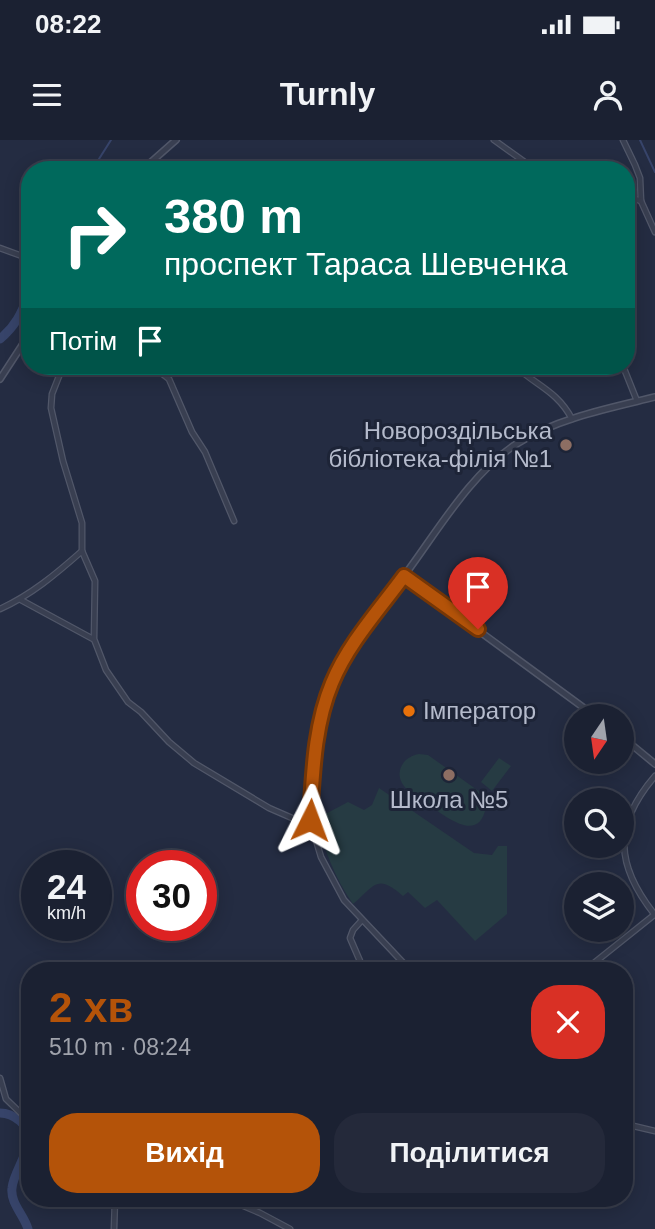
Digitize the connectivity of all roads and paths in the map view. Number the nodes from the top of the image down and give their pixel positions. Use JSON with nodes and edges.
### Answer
{"nodes":[{"id":1,"x":176,"y":140,"type":"edge"},
{"id":2,"x":494,"y":140,"type":"edge"},
{"id":3,"x":623,"y":140,"type":"edge"},
{"id":4,"x":152,"y":161,"type":"edge"},
{"id":5,"x":523,"y":161,"type":"edge"},
{"id":6,"x":633,"y":161,"type":"edge"},
{"id":7,"x":635,"y":166,"type":"edge"},
{"id":8,"x":635,"y":199,"type":"edge"},
{"id":9,"x":641,"y":201,"type":"junction"},
{"id":10,"x":655,"y":232,"type":"edge"},
{"id":11,"x":0,"y":248,"type":"edge"},
{"id":12,"x":21,"y":256,"type":"edge"},
{"id":13,"x":21,"y":347,"type":"edge"},
{"id":14,"x":59,"y":375,"type":"edge"},
{"id":15,"x":164,"y":375,"type":"edge"},
{"id":16,"x":528,"y":375,"type":"edge"},
{"id":17,"x":626,"y":375,"type":"edge"},
{"id":18,"x":0,"y":379,"type":"edge"},
{"id":19,"x":655,"y":397,"type":"edge"},
{"id":20,"x":636,"y":400,"type":"junction"},
{"id":21,"x":572,"y":420,"type":"junction"},
{"id":22,"x":234,"y":521,"type":"dead end"},
{"id":23,"x":82,"y":551,"type":"junction"},
{"id":24,"x":404,"y":576,"type":"junction"},
{"id":25,"x":20,"y":600,"type":"junction"},
{"id":26,"x":0,"y":609,"type":"edge"},
{"id":27,"x":94,"y":639,"type":"junction"},
{"id":28,"x":579,"y":704,"type":"edge"},
{"id":29,"x":634,"y":747,"type":"edge"},
{"id":30,"x":655,"y":764,"type":"edge"},
{"id":31,"x":655,"y":776,"type":"edge"},
{"id":32,"x":310,"y":820,"type":"junction"},
{"id":33,"x":655,"y":915,"type":"edge"},
{"id":34,"x":362,"y":920,"type":"junction"},
{"id":35,"x":360,"y":962,"type":"edge"},
{"id":36,"x":402,"y":962,"type":"edge"},
{"id":37,"x":595,"y":962,"type":"edge"},
{"id":38,"x":0,"y":1079,"type":"edge"},
{"id":39,"x":21,"y":1113,"type":"edge"},
{"id":40,"x":633,"y":1126,"type":"edge"},
{"id":41,"x":655,"y":1131,"type":"edge"},
{"id":42,"x":115,"y":1207,"type":"edge"},
{"id":43,"x":246,"y":1207,"type":"edge"},
{"id":44,"x":114,"y":1229,"type":"edge"},
{"id":45,"x":290,"y":1229,"type":"edge"}],
"edges":[{"from":1,"to":4,"type":"street"},
{"from":2,"to":5,"type":"street"},
{"from":3,"to":6,"type":"street"},
{"from":7,"to":9,"type":"street"},
{"from":8,"to":9,"type":"street"},
{"from":9,"to":10,"type":"street"},
{"from":11,"to":12,"type":"street"},
{"from":13,"to":18,"type":"street"},
{"from":14,"to":23,"type":"street"},
{"from":15,"to":22,"type":"street"},
{"from":16,"to":21,"type":"street"},
{"from":17,"to":20,"type":"street"},
{"from":19,"to":20,"type":"street"},
{"from":20,"to":21,"type":"street"},
{"from":21,"to":24,"type":"street"},
{"from":23,"to":25,"type":"street"},
{"from":23,"to":27,"type":"street"},
{"from":24,"to":28,"type":"street"},
{"from":24,"to":32,"type":"street"},
{"from":25,"to":26,"type":"street"},
{"from":25,"to":27,"type":"street"},
{"from":27,"to":32,"type":"street"},
{"from":29,"to":30,"type":"street"},
{"from":31,"to":33,"type":"street"},
{"from":32,"to":34,"type":"street"},
{"from":33,"to":37,"type":"street"},
{"from":34,"to":35,"type":"street"},
{"from":34,"to":36,"type":"street"},
{"from":38,"to":39,"type":"street"},
{"from":40,"to":41,"type":"street"},
{"from":42,"to":44,"type":"street"},
{"from":43,"to":45,"type":"street"}]}
